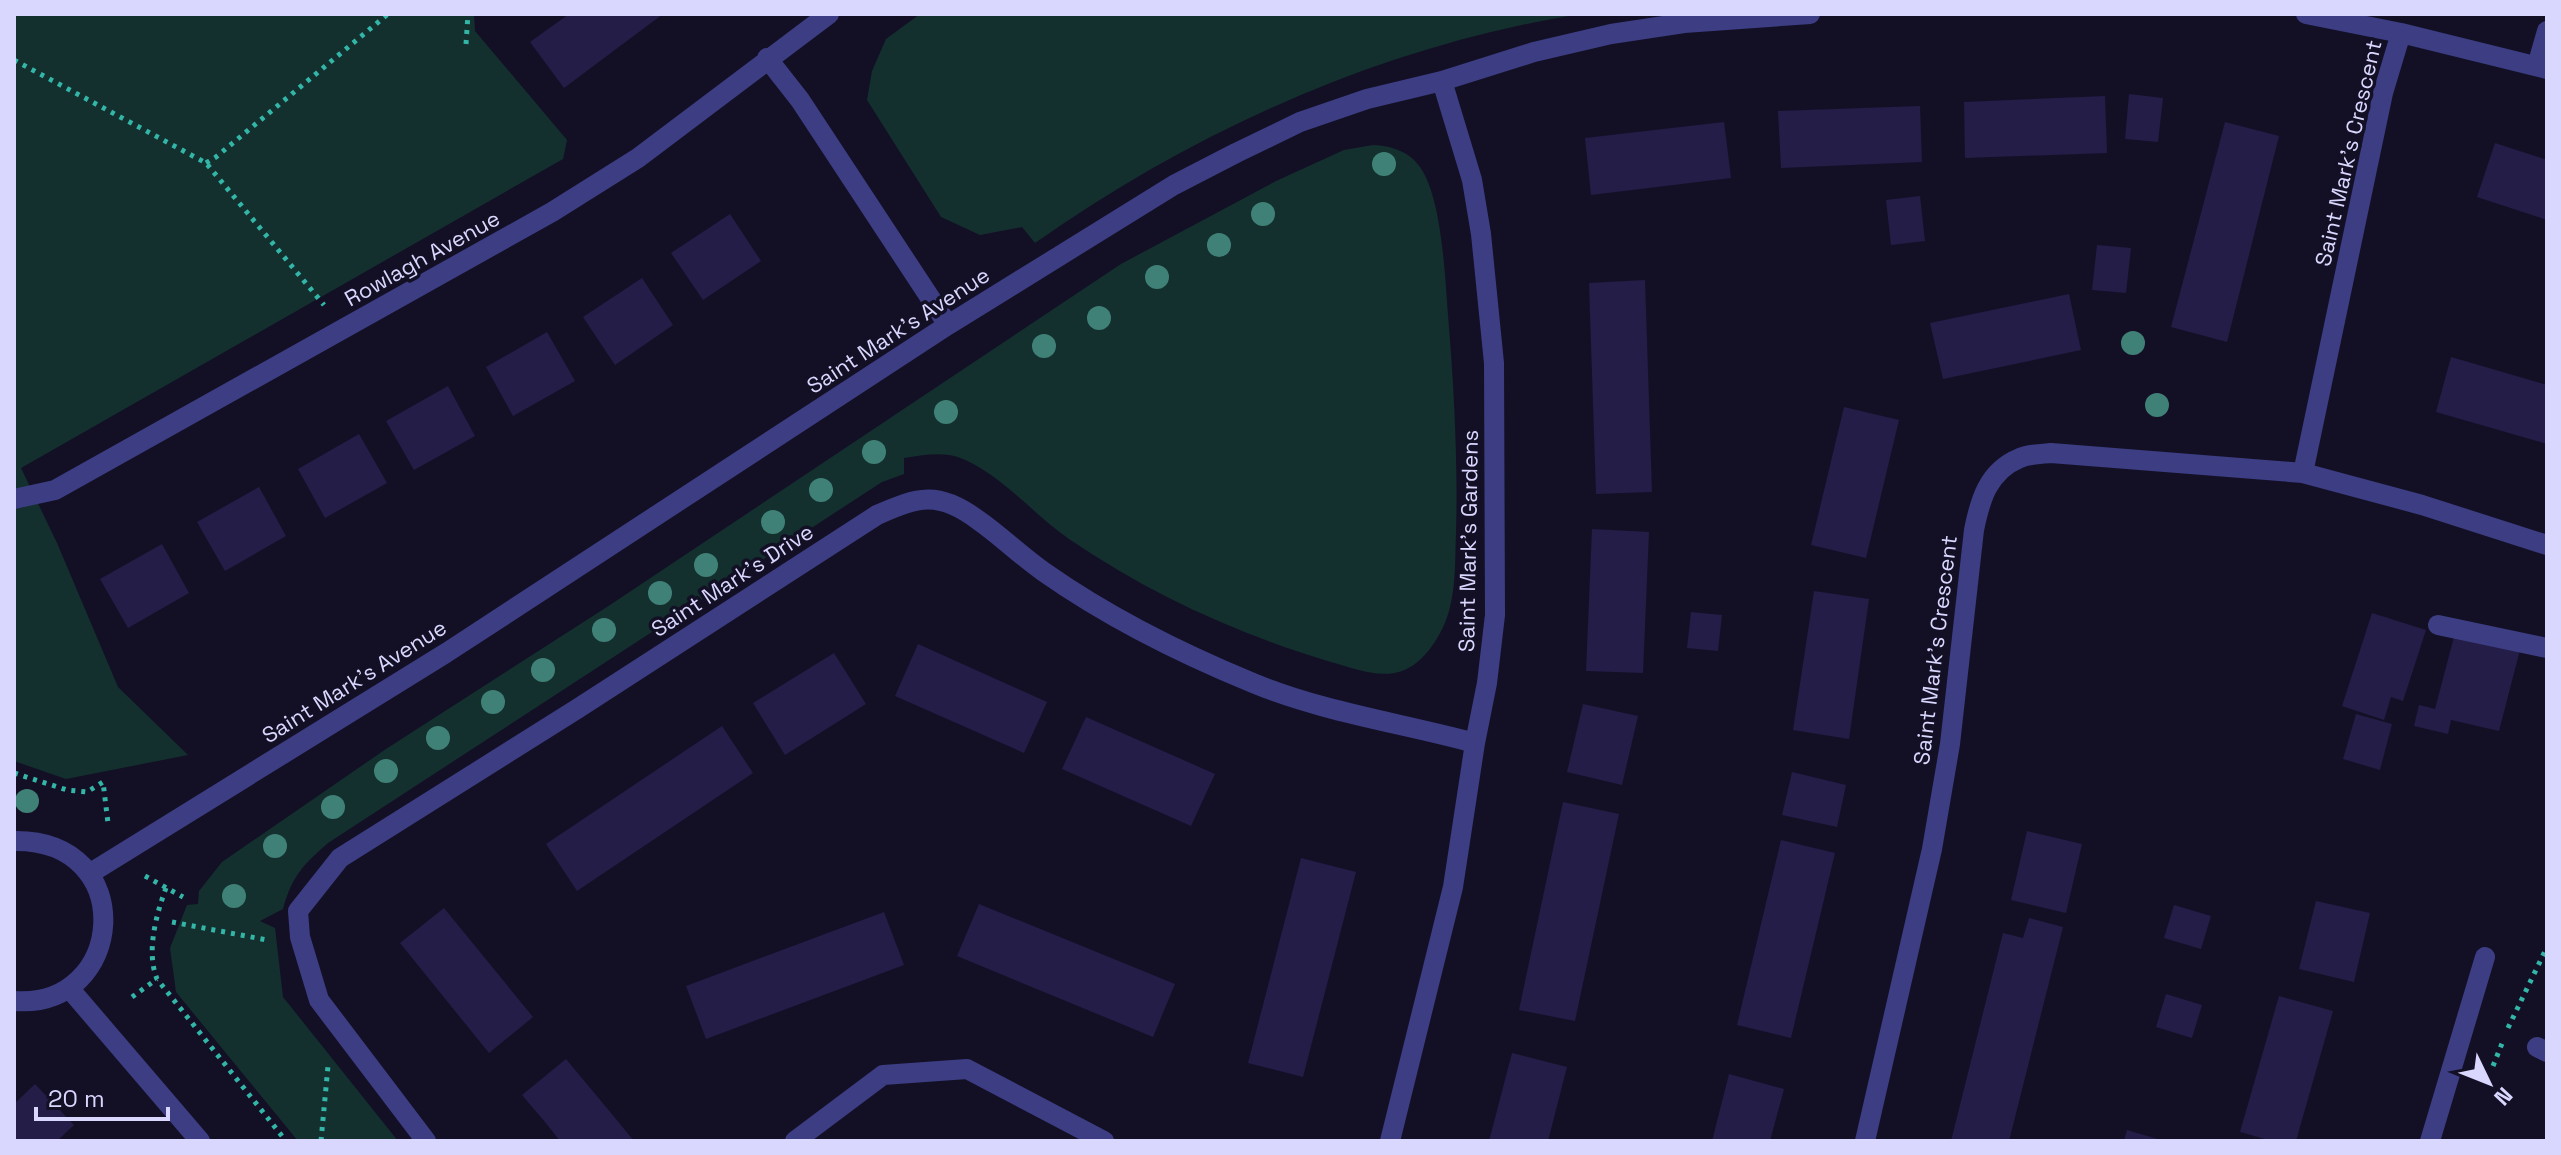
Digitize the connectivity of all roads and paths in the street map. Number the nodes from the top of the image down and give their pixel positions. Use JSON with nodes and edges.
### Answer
{"nodes":[{"id":1,"x":388,"y":14,"type":"edge"},
{"id":2,"x":468,"y":14,"type":"edge"},
{"id":3,"x":829,"y":14,"type":"edge"},
{"id":4,"x":1810,"y":14,"type":"edge"},
{"id":5,"x":2306,"y":14,"type":"edge"},
{"id":6,"x":2547,"y":31,"type":"edge"},
{"id":7,"x":2401,"y":33,"type":"junction"},
{"id":8,"x":466,"y":44,"type":"dead end"},
{"id":9,"x":767,"y":58,"type":"junction"},
{"id":10,"x":14,"y":60,"type":"edge"},
{"id":11,"x":2542,"y":68,"type":"edge"},
{"id":12,"x":1442,"y":81,"type":"junction"},
{"id":13,"x":206,"y":163,"type":"junction"},
{"id":14,"x":948,"y":325,"type":"junction"},
{"id":15,"x":344,"y":329,"type":"junction"},
{"id":16,"x":2303,"y":473,"type":"junction"},
{"id":17,"x":14,"y":499,"type":"edge"},
{"id":18,"x":2547,"y":545,"type":"edge"},
{"id":19,"x":2438,"y":625,"type":"dead end"},
{"id":20,"x":2547,"y":648,"type":"edge"},
{"id":21,"x":1475,"y":743,"type":"junction"},
{"id":22,"x":14,"y":773,"type":"edge"},
{"id":23,"x":108,"y":824,"type":"dead end"},
{"id":24,"x":14,"y":841,"type":"edge"},
{"id":25,"x":89,"y":874,"type":"junction"},
{"id":26,"x":154,"y":881,"type":"dead end"},
{"id":27,"x":166,"y":888,"type":"junction"},
{"id":28,"x":183,"y":897,"type":"dead end"},
{"id":29,"x":172,"y":922,"type":"dead end"},
{"id":30,"x":267,"y":940,"type":"dead end"},
{"id":31,"x":2547,"y":947,"type":"edge"},
{"id":32,"x":2485,"y":957,"type":"dead end"},
{"id":33,"x":157,"y":979,"type":"junction"},
{"id":34,"x":69,"y":988,"type":"junction"},
{"id":35,"x":132,"y":997,"type":"dead end"},
{"id":36,"x":14,"y":1001,"type":"edge"},
{"id":37,"x":330,"y":1059,"type":"dead end"},
{"id":38,"x":2493,"y":1066,"type":"dead end"},
{"id":39,"x":200,"y":1141,"type":"edge"},
{"id":40,"x":286,"y":1141,"type":"edge"},
{"id":41,"x":321,"y":1141,"type":"edge"},
{"id":42,"x":426,"y":1141,"type":"edge"},
{"id":43,"x":795,"y":1141,"type":"edge"},
{"id":44,"x":1104,"y":1141,"type":"edge"},
{"id":45,"x":1390,"y":1141,"type":"edge"},
{"id":46,"x":1865,"y":1141,"type":"edge"},
{"id":47,"x":2430,"y":1141,"type":"edge"}],
"edges":[{"from":1,"to":13,"type":"path"},
{"from":2,"to":8,"type":"path"},
{"from":3,"to":9,"type":"street","name":"Rowlagh Avenue"},
{"from":4,"to":12,"type":"street","name":"Saint Mark's Avenue"},
{"from":5,"to":7,"type":"street"},
{"from":6,"to":11,"type":"street"},
{"from":7,"to":11,"type":"street"},
{"from":7,"to":16,"type":"street","name":"Saint Mark's Crescent"},
{"from":9,"to":14,"type":"street"},
{"from":9,"to":15,"type":"street","name":"Rowlagh Avenue"},
{"from":10,"to":13,"type":"path"},
{"from":12,"to":14,"type":"street","name":"Saint Mark's Avenue"},
{"from":12,"to":21,"type":"street","name":"Saint Mark's Gardens"},
{"from":13,"to":15,"type":"path"},
{"from":14,"to":25,"type":"street","name":"Saint Mark's Avenue"},
{"from":15,"to":17,"type":"street","name":"Rowlagh Avenue"},
{"from":16,"to":18,"type":"street","name":"Saint Mark's Crescent"},
{"from":16,"to":46,"type":"street","name":"Saint Mark's Crescent"},
{"from":19,"to":20,"type":"street"},
{"from":21,"to":42,"type":"street","name":"Saint Mark's Drive"},
{"from":21,"to":45,"type":"street","name":"Saint Mark's Gardens"},
{"from":22,"to":23,"type":"path"},
{"from":24,"to":25,"type":"street"},
{"from":25,"to":34,"type":"street"},
{"from":26,"to":27,"type":"path"},
{"from":27,"to":28,"type":"path"},
{"from":27,"to":33,"type":"path"},
{"from":29,"to":30,"type":"path"},
{"from":31,"to":38,"type":"path"},
{"from":32,"to":47,"type":"street"},
{"from":33,"to":35,"type":"path"},
{"from":33,"to":40,"type":"path"},
{"from":34,"to":36,"type":"street"},
{"from":34,"to":39,"type":"street"},
{"from":37,"to":41,"type":"path"},
{"from":43,"to":44,"type":"street"}]}
